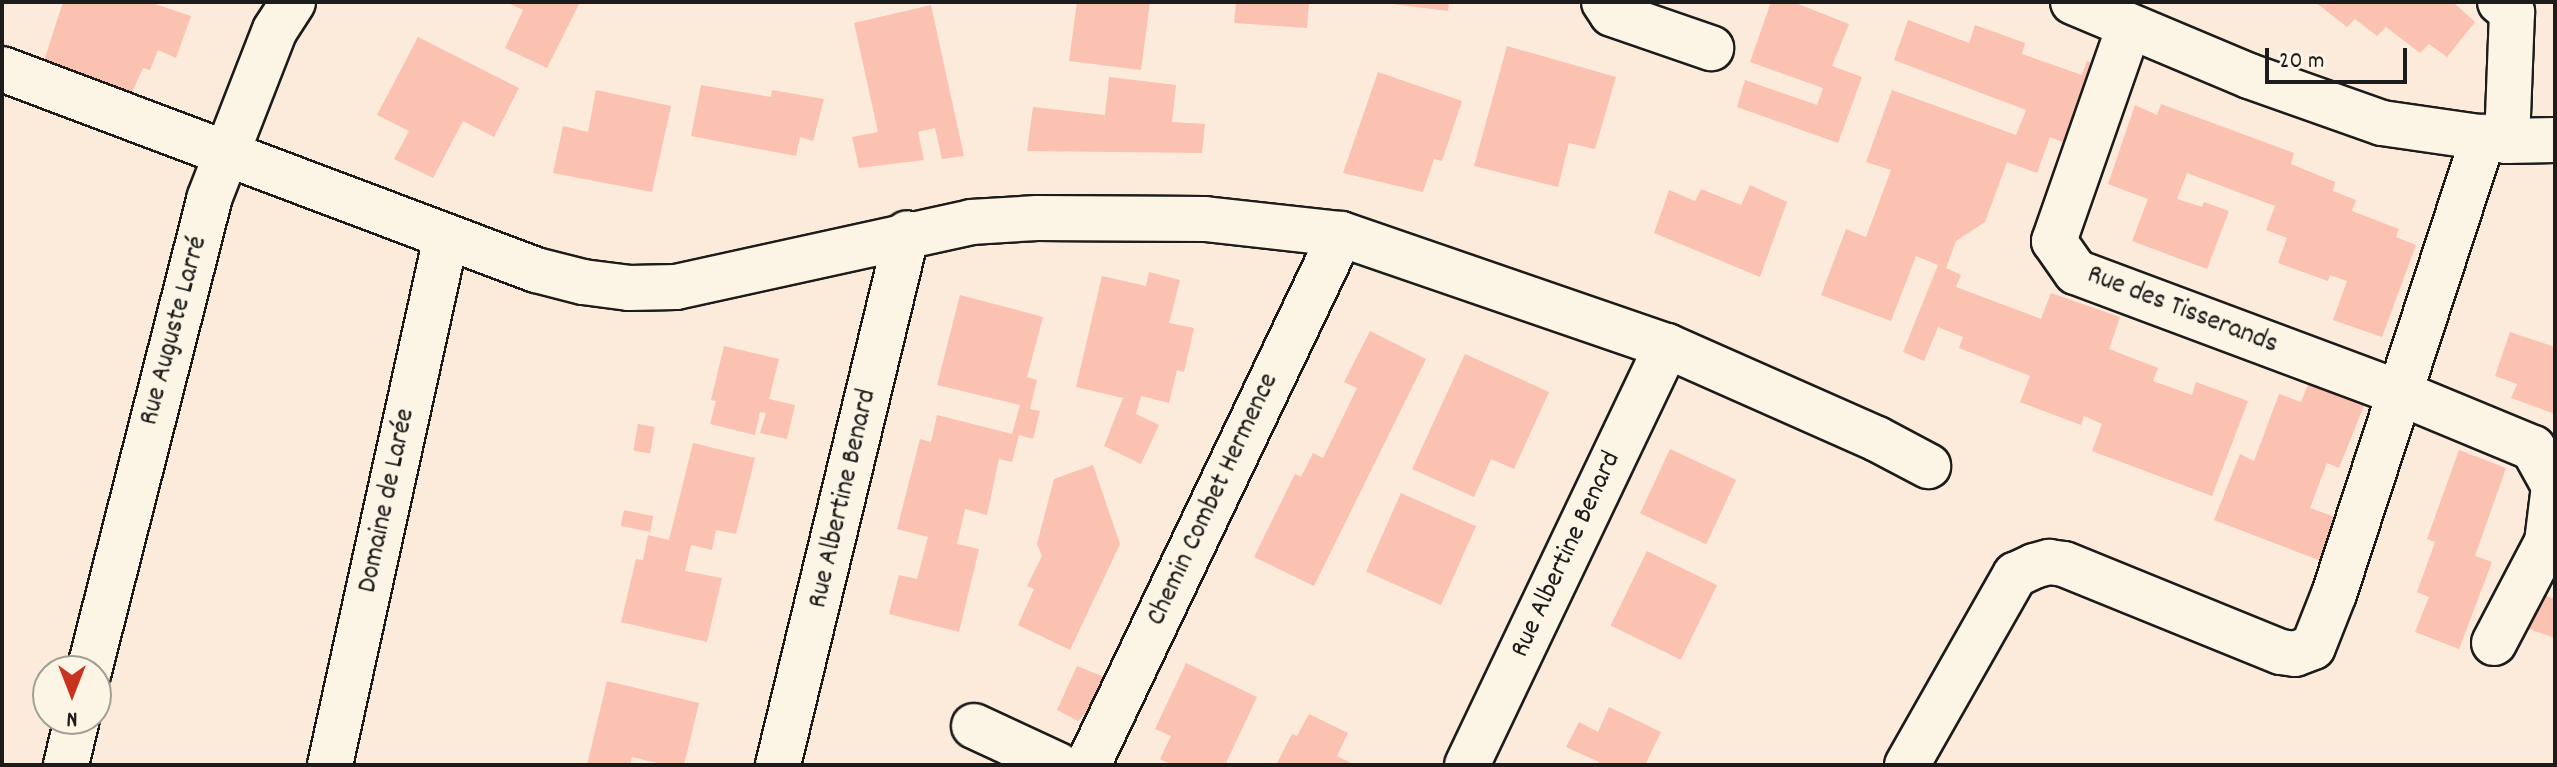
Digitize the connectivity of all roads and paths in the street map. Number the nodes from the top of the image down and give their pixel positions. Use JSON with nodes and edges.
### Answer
{"nodes":[{"id":1,"x":293,"y":2,"type":"edge"},
{"id":2,"x":1604,"y":2,"type":"edge"},
{"id":3,"x":2073,"y":2,"type":"edge"},
{"id":4,"x":2500,"y":2,"type":"edge"},
{"id":5,"x":2129,"y":27,"type":"junction"},
{"id":6,"x":1711,"y":48,"type":"dead end"},
{"id":7,"x":2,"y":69,"type":"edge"},
{"id":8,"x":2495,"y":139,"type":"junction"},
{"id":9,"x":2555,"y":140,"type":"edge"},
{"id":10,"x":226,"y":155,"type":"junction"},
{"id":11,"x":907,"y":233,"type":"junction"},
{"id":12,"x":1341,"y":234,"type":"junction"},
{"id":13,"x":446,"y":237,"type":"junction"},
{"id":14,"x":1667,"y":346,"type":"junction"},
{"id":15,"x":2400,"y":393,"type":"junction"},
{"id":16,"x":1928,"y":466,"type":"dead end"},
{"id":17,"x":2494,"y":643,"type":"dead end"},
{"id":18,"x":93,"y":655,"type":"edge"},
{"id":19,"x":974,"y":726,"type":"dead end"},
{"id":20,"x":73,"y":735,"type":"edge"},
{"id":21,"x":66,"y":765,"type":"edge"},
{"id":22,"x":330,"y":765,"type":"edge"},
{"id":23,"x":778,"y":765,"type":"edge"},
{"id":24,"x":1058,"y":765,"type":"edge"},
{"id":25,"x":1088,"y":765,"type":"edge"},
{"id":26,"x":1467,"y":765,"type":"edge"},
{"id":27,"x":1907,"y":765,"type":"edge"}],
"edges":[{"from":1,"to":10,"type":"street","name":"Rue Auguste Larré"},
{"from":2,"to":6,"type":"street"},
{"from":3,"to":5,"type":"street"},
{"from":4,"to":8,"type":"street"},
{"from":5,"to":8,"type":"street"},
{"from":5,"to":15,"type":"street","name":"Rue des Tisserands"},
{"from":7,"to":10,"type":"street"},
{"from":8,"to":9,"type":"street"},
{"from":8,"to":15,"type":"street"},
{"from":10,"to":13,"type":"street"},
{"from":10,"to":18,"type":"street","name":"Rue Auguste Larré"},
{"from":11,"to":12,"type":"street"},
{"from":11,"to":13,"type":"street"},
{"from":11,"to":23,"type":"street","name":"Rue Albertine Benard"},
{"from":12,"to":14,"type":"street"},
{"from":12,"to":25,"type":"street","name":"Chemin Combet Hermence"},
{"from":13,"to":22,"type":"street","name":"Domaine de Larée"},
{"from":14,"to":16,"type":"street"},
{"from":14,"to":26,"type":"street","name":"Rue Albertine Benard"},
{"from":15,"to":17,"type":"street","name":"Rue des Tisserands"},
{"from":15,"to":27,"type":"street"},
{"from":19,"to":24,"type":"street"},
{"from":20,"to":21,"type":"street"}]}
